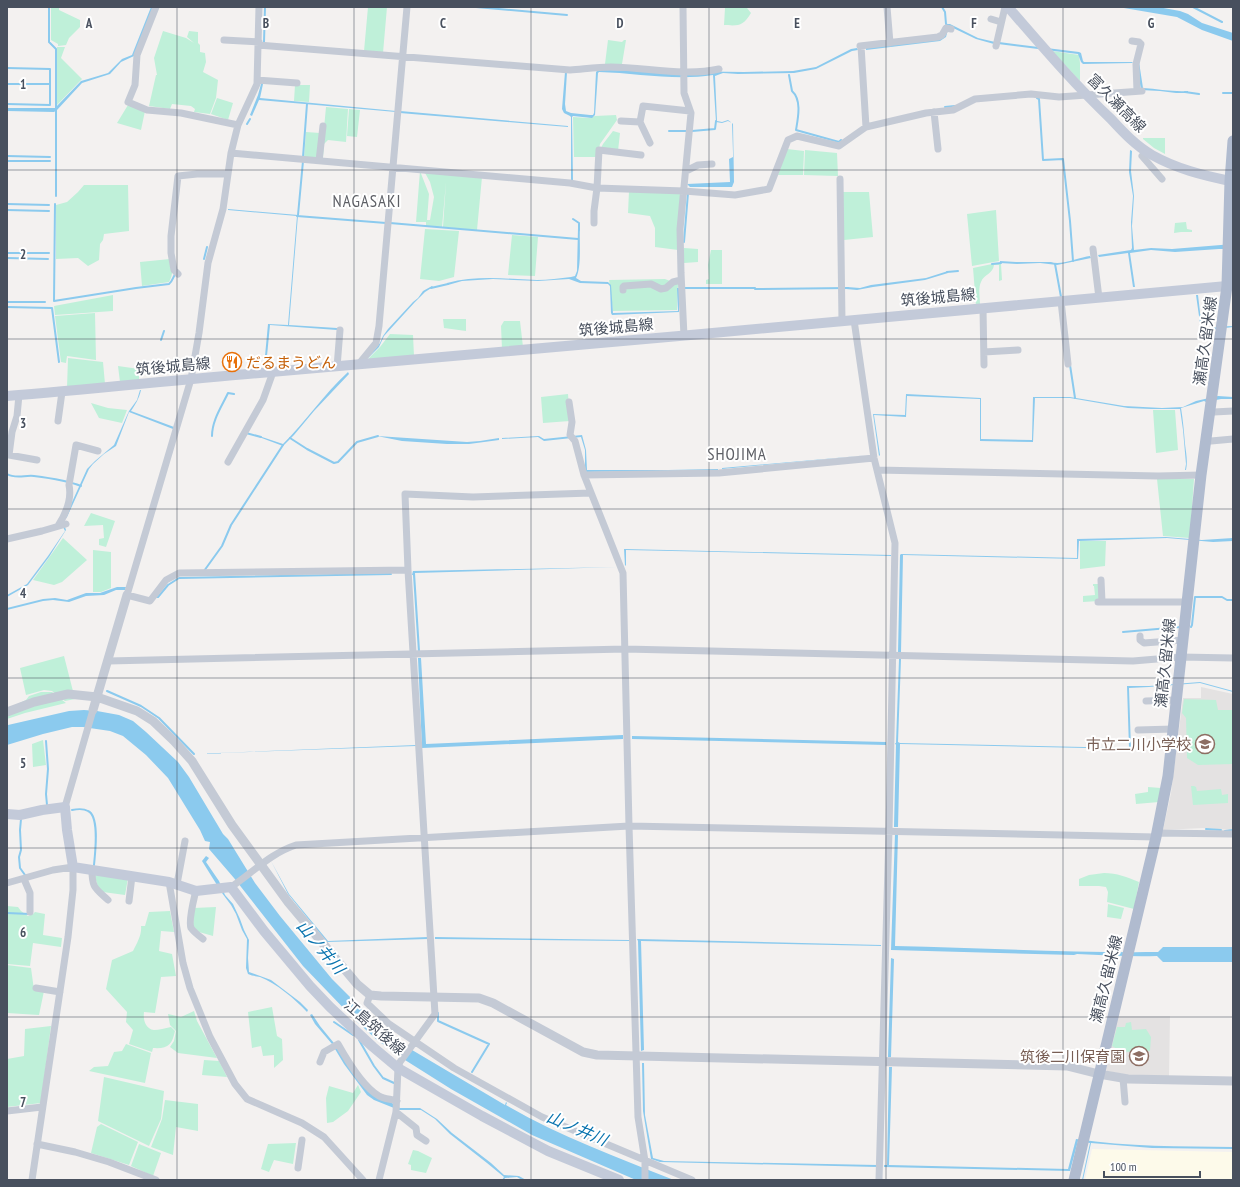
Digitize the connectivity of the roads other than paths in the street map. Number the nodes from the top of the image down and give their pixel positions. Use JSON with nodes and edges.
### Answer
{"nodes":[{"id":1,"x":156,"y":7,"type":"edge"},
{"id":2,"x":259,"y":7,"type":"edge"},
{"id":3,"x":407,"y":7,"type":"edge"},
{"id":4,"x":683,"y":7,"type":"edge"},
{"id":5,"x":887,"y":7,"type":"edge"},
{"id":6,"x":1006,"y":7,"type":"edge"},
{"id":7,"x":991,"y":18,"type":"dead end"},
{"id":8,"x":1001,"y":22,"type":"junction"},
{"id":9,"x":951,"y":29,"type":"dead end"},
{"id":10,"x":224,"y":40,"type":"dead end"},
{"id":11,"x":1132,"y":42,"type":"dead end"},
{"id":12,"x":890,"y":43,"type":"junction"},
{"id":13,"x":259,"y":44,"type":"junction"},
{"id":14,"x":996,"y":46,"type":"dead end"},
{"id":15,"x":403,"y":56,"type":"junction"},
{"id":16,"x":719,"y":69,"type":"dead end"},
{"id":17,"x":684,"y":72,"type":"junction"},
{"id":18,"x":257,"y":80,"type":"junction"},
{"id":19,"x":297,"y":83,"type":"dead end"},
{"id":20,"x":1086,"y":95,"type":"junction"},
{"id":21,"x":690,"y":111,"type":"junction"},
{"id":22,"x":934,"y":112,"type":"junction"},
{"id":23,"x":621,"y":121,"type":"dead end"},
{"id":24,"x":640,"y":122,"type":"junction"},
{"id":25,"x":238,"y":125,"type":"junction"},
{"id":26,"x":323,"y":126,"type":"dead end"},
{"id":27,"x":866,"y":128,"type":"junction"},
{"id":28,"x":1233,"y":141,"type":"edge"},
{"id":29,"x":650,"y":143,"type":"dead end"},
{"id":30,"x":938,"y":149,"type":"dead end"},
{"id":31,"x":231,"y":153,"type":"junction"},
{"id":32,"x":641,"y":155,"type":"dead end"},
{"id":33,"x":1142,"y":156,"type":"dead end"},
{"id":34,"x":319,"y":161,"type":"junction"},
{"id":35,"x":712,"y":164,"type":"dead end"},
{"id":36,"x":393,"y":168,"type":"junction"},
{"id":37,"x":686,"y":171,"type":"junction"},
{"id":38,"x":228,"y":174,"type":"junction"},
{"id":39,"x":840,"y":179,"type":"dead end"},
{"id":40,"x":1162,"y":179,"type":"dead end"},
{"id":41,"x":1230,"y":180,"type":"junction"},
{"id":42,"x":597,"y":188,"type":"junction"},
{"id":43,"x":684,"y":190,"type":"junction"},
{"id":44,"x":594,"y":223,"type":"dead end"},
{"id":45,"x":1093,"y":249,"type":"dead end"},
{"id":46,"x":178,"y":274,"type":"dead end"},
{"id":47,"x":681,"y":280,"type":"junction"},
{"id":48,"x":1230,"y":286,"type":"edge"},
{"id":49,"x":623,"y":290,"type":"dead end"},
{"id":50,"x":1099,"y":298,"type":"junction"},
{"id":51,"x":1061,"y":302,"type":"junction"},
{"id":52,"x":983,"y":308,"type":"junction"},
{"id":53,"x":854,"y":320,"type":"junction"},
{"id":54,"x":842,"y":321,"type":"junction"},
{"id":55,"x":340,"y":330,"type":"dead end"},
{"id":56,"x":684,"y":336,"type":"junction"},
{"id":57,"x":1018,"y":350,"type":"dead end"},
{"id":58,"x":984,"y":352,"type":"junction"},
{"id":59,"x":1068,"y":364,"type":"dead end"},
{"id":60,"x":358,"y":365,"type":"junction"},
{"id":61,"x":984,"y":365,"type":"dead end"},
{"id":62,"x":337,"y":367,"type":"junction"},
{"id":63,"x":273,"y":372,"type":"junction"},
{"id":64,"x":191,"y":379,"type":"junction"},
{"id":65,"x":62,"y":392,"type":"junction"},
{"id":66,"x":19,"y":395,"type":"junction"},
{"id":67,"x":7,"y":396,"type":"edge"},
{"id":68,"x":569,"y":402,"type":"dead end"},
{"id":69,"x":1210,"y":411,"type":"junction"},
{"id":70,"x":1233,"y":412,"type":"edge"},
{"id":71,"x":58,"y":421,"type":"dead end"},
{"id":72,"x":1233,"y":439,"type":"edge"},
{"id":73,"x":1207,"y":440,"type":"junction"},
{"id":74,"x":98,"y":451,"type":"dead end"},
{"id":75,"x":874,"y":458,"type":"junction"},
{"id":76,"x":37,"y":460,"type":"dead end"},
{"id":77,"x":228,"y":462,"type":"dead end"},
{"id":78,"x":877,"y":470,"type":"junction"},
{"id":79,"x":584,"y":475,"type":"junction"},
{"id":80,"x":1202,"y":475,"type":"junction"},
{"id":81,"x":591,"y":494,"type":"junction"},
{"id":82,"x":66,"y":524,"type":"dead end"},
{"id":83,"x":58,"y":526,"type":"junction"},
{"id":84,"x":7,"y":539,"type":"edge"},
{"id":85,"x":408,"y":570,"type":"junction"},
{"id":86,"x":1101,"y":580,"type":"dead end"},
{"id":87,"x":127,"y":595,"type":"junction"},
{"id":88,"x":1187,"y":602,"type":"junction"},
{"id":89,"x":1140,"y":636,"type":"dead end"},
{"id":90,"x":1183,"y":640,"type":"junction"},
{"id":91,"x":625,"y":650,"type":"junction"},
{"id":92,"x":414,"y":655,"type":"junction"},
{"id":93,"x":893,"y":656,"type":"junction"},
{"id":94,"x":1181,"y":657,"type":"junction"},
{"id":95,"x":1233,"y":658,"type":"edge"},
{"id":96,"x":108,"y":661,"type":"junction"},
{"id":97,"x":97,"y":697,"type":"junction"},
{"id":98,"x":1176,"y":700,"type":"junction"},
{"id":99,"x":1146,"y":701,"type":"dead end"},
{"id":100,"x":93,"y":710,"type":"joint"},
{"id":101,"x":7,"y":712,"type":"edge"},
{"id":102,"x":1173,"y":729,"type":"junction"},
{"id":103,"x":1138,"y":730,"type":"dead end"},
{"id":104,"x":65,"y":807,"type":"junction"},
{"id":105,"x":7,"y":814,"type":"edge"},
{"id":106,"x":629,"y":826,"type":"junction"},
{"id":107,"x":889,"y":831,"type":"junction"},
{"id":108,"x":1233,"y":834,"type":"edge"},
{"id":109,"x":1157,"y":835,"type":"junction"},
{"id":110,"x":425,"y":837,"type":"junction"},
{"id":111,"x":185,"y":841,"type":"dead end"},
{"id":112,"x":261,"y":864,"type":"junction"},
{"id":113,"x":73,"y":867,"type":"junction"},
{"id":114,"x":92,"y":870,"type":"junction"},
{"id":115,"x":132,"y":876,"type":"junction"},
{"id":116,"x":24,"y":879,"type":"junction"},
{"id":117,"x":7,"y":883,"type":"edge"},
{"id":118,"x":173,"y":883,"type":"junction"},
{"id":119,"x":233,"y":885,"type":"junction"},
{"id":120,"x":196,"y":890,"type":"junction"},
{"id":121,"x":108,"y":900,"type":"dead end"},
{"id":122,"x":129,"y":901,"type":"dead end"},
{"id":123,"x":30,"y":912,"type":"dead end"},
{"id":124,"x":203,"y":939,"type":"dead end"},
{"id":125,"x":36,"y":988,"type":"dead end"},
{"id":126,"x":60,"y":992,"type":"junction"},
{"id":127,"x":370,"y":995,"type":"junction"},
{"id":128,"x":434,"y":997,"type":"junction"},
{"id":129,"x":413,"y":1044,"type":"junction"},
{"id":130,"x":636,"y":1056,"type":"junction"},
{"id":131,"x":320,"y":1062,"type":"dead end"},
{"id":132,"x":883,"y":1062,"type":"junction"},
{"id":133,"x":399,"y":1065,"type":"junction"},
{"id":134,"x":1099,"y":1074,"type":"junction"},
{"id":135,"x":1123,"y":1078,"type":"junction"},
{"id":136,"x":1233,"y":1081,"type":"edge"},
{"id":137,"x":397,"y":1101,"type":"junction"},
{"id":138,"x":1125,"y":1102,"type":"dead end"},
{"id":139,"x":42,"y":1107,"type":"junction"},
{"id":140,"x":7,"y":1111,"type":"edge"},
{"id":141,"x":396,"y":1112,"type":"junction"},
{"id":142,"x":302,"y":1140,"type":"dead end"},
{"id":143,"x":426,"y":1141,"type":"dead end"},
{"id":144,"x":37,"y":1144,"type":"junction"},
{"id":145,"x":645,"y":1163,"type":"junction"},
{"id":146,"x":298,"y":1168,"type":"dead end"},
{"id":147,"x":32,"y":1180,"type":"edge"},
{"id":148,"x":156,"y":1180,"type":"edge"},
{"id":149,"x":363,"y":1180,"type":"edge"},
{"id":150,"x":379,"y":1180,"type":"edge"},
{"id":151,"x":619,"y":1180,"type":"edge"},
{"id":152,"x":645,"y":1180,"type":"edge"},
{"id":153,"x":692,"y":1180,"type":"edge"},
{"id":154,"x":879,"y":1180,"type":"edge"},
{"id":155,"x":1074,"y":1180,"type":"edge"}],
"edges":[{"from":1,"to":25,"type":"street"},
{"from":2,"to":13,"type":"street"},
{"from":3,"to":15,"type":"street"},
{"from":4,"to":17,"type":"street"},
{"from":5,"to":12,"type":"street"},
{"from":6,"to":8,"type":"street"},
{"from":6,"to":20,"type":"main road","name":"富久瀬高線"},
{"from":7,"to":8,"type":"street"},
{"from":8,"to":14,"type":"street"},
{"from":9,"to":12,"type":"street"},
{"from":10,"to":13,"type":"street"},
{"from":11,"to":20,"type":"street"},
{"from":12,"to":27,"type":"street"},
{"from":13,"to":15,"type":"street"},
{"from":13,"to":18,"type":"street"},
{"from":15,"to":17,"type":"street"},
{"from":15,"to":36,"type":"street"},
{"from":16,"to":17,"type":"street"},
{"from":17,"to":21,"type":"street"},
{"from":18,"to":19,"type":"street"},
{"from":18,"to":25,"type":"street"},
{"from":20,"to":22,"type":"street"},
{"from":20,"to":41,"type":"main road","name":"富久瀬高線"},
{"from":21,"to":24,"type":"street"},
{"from":21,"to":37,"type":"street"},
{"from":22,"to":27,"type":"street"},
{"from":22,"to":30,"type":"street"},
{"from":23,"to":24,"type":"street"},
{"from":24,"to":29,"type":"street"},
{"from":25,"to":31,"type":"street"},
{"from":26,"to":34,"type":"street"},
{"from":27,"to":43,"type":"street"},
{"from":28,"to":41,"type":"main road","name":"瀬高久留米線"},
{"from":31,"to":34,"type":"street"},
{"from":31,"to":38,"type":"street"},
{"from":32,"to":42,"type":"street"},
{"from":33,"to":40,"type":"street"},
{"from":34,"to":36,"type":"street"},
{"from":35,"to":37,"type":"street"},
{"from":36,"to":42,"type":"street"},
{"from":36,"to":60,"type":"street"},
{"from":37,"to":43,"type":"street"},
{"from":38,"to":46,"type":"street"},
{"from":38,"to":64,"type":"street"},
{"from":39,"to":54,"type":"street"},
{"from":41,"to":48,"type":"main road","name":"瀬高久留米線"},
{"from":42,"to":43,"type":"street"},
{"from":42,"to":44,"type":"street"},
{"from":43,"to":47,"type":"street"},
{"from":45,"to":50,"type":"street"},
{"from":47,"to":49,"type":"street"},
{"from":47,"to":56,"type":"street"},
{"from":48,"to":50,"type":"main road","name":"筑後城島線"},
{"from":48,"to":69,"type":"main road","name":"瀬高久留米線"},
{"from":50,"to":51,"type":"main road","name":"筑後城島線"},
{"from":51,"to":52,"type":"main road","name":"筑後城島線"},
{"from":51,"to":59,"type":"street"},
{"from":52,"to":53,"type":"main road","name":"筑後城島線"},
{"from":52,"to":58,"type":"street"},
{"from":53,"to":54,"type":"main road","name":"筑後城島線"},
{"from":53,"to":75,"type":"street"},
{"from":54,"to":56,"type":"main road","name":"筑後城島線"},
{"from":55,"to":62,"type":"street"},
{"from":56,"to":60,"type":"main road","name":"筑後城島線"},
{"from":57,"to":58,"type":"street"},
{"from":58,"to":61,"type":"street"},
{"from":60,"to":62,"type":"main road","name":"筑後城島線"},
{"from":62,"to":63,"type":"main road","name":"筑後城島線"},
{"from":63,"to":64,"type":"main road","name":"筑後城島線"},
{"from":63,"to":77,"type":"street"},
{"from":64,"to":65,"type":"main road","name":"筑後城島線"},
{"from":64,"to":87,"type":"street"},
{"from":65,"to":66,"type":"main road","name":"筑後城島線"},
{"from":65,"to":71,"type":"street"},
{"from":66,"to":67,"type":"main road","name":"筑後城島線"},
{"from":66,"to":76,"type":"street"},
{"from":68,"to":79,"type":"street"},
{"from":69,"to":70,"type":"street"},
{"from":69,"to":73,"type":"main road","name":"瀬高久留米線"},
{"from":72,"to":73,"type":"street"},
{"from":73,"to":80,"type":"main road","name":"瀬高久留米線"},
{"from":74,"to":83,"type":"street"},
{"from":75,"to":78,"type":"street"},
{"from":75,"to":79,"type":"street"},
{"from":78,"to":80,"type":"street"},
{"from":78,"to":93,"type":"street"},
{"from":79,"to":81,"type":"street"},
{"from":80,"to":88,"type":"main road","name":"瀬高久留米線"},
{"from":81,"to":85,"type":"street"},
{"from":81,"to":91,"type":"street"},
{"from":82,"to":83,"type":"street"},
{"from":83,"to":84,"type":"street"},
{"from":85,"to":87,"type":"street"},
{"from":85,"to":92,"type":"street"},
{"from":86,"to":88,"type":"street"},
{"from":87,"to":96,"type":"street"},
{"from":88,"to":90,"type":"main road","name":"瀬高久留米線"},
{"from":89,"to":90,"type":"street"},
{"from":90,"to":94,"type":"main road","name":"瀬高久留米線"},
{"from":91,"to":92,"type":"street"},
{"from":91,"to":93,"type":"street"},
{"from":91,"to":106,"type":"street"},
{"from":92,"to":96,"type":"street"},
{"from":92,"to":110,"type":"street"},
{"from":93,"to":94,"type":"street"},
{"from":93,"to":107,"type":"street"},
{"from":94,"to":95,"type":"street"},
{"from":94,"to":98,"type":"main road","name":"瀬高久留米線"},
{"from":96,"to":97,"type":"street"},
{"from":97,"to":100,"type":"street"},
{"from":97,"to":101,"type":"street"},
{"from":97,"to":112,"type":"street"},
{"from":98,"to":99,"type":"street"},
{"from":98,"to":102,"type":"main road","name":"瀬高久留米線"},
{"from":100,"to":104,"type":"street"},
{"from":102,"to":103,"type":"street"},
{"from":102,"to":109,"type":"main road","name":"瀬高久留米線"},
{"from":104,"to":105,"type":"main road"},
{"from":104,"to":113,"type":"main road"},
{"from":106,"to":107,"type":"street"},
{"from":106,"to":110,"type":"street"},
{"from":106,"to":130,"type":"street"},
{"from":107,"to":109,"type":"street"},
{"from":107,"to":132,"type":"street"},
{"from":108,"to":109,"type":"street"},
{"from":109,"to":134,"type":"main road","name":"瀬高久留米線"},
{"from":110,"to":112,"type":"street"},
{"from":110,"to":128,"type":"street"},
{"from":111,"to":118,"type":"street"},
{"from":112,"to":119,"type":"street"},
{"from":112,"to":127,"type":"street"},
{"from":113,"to":114,"type":"main road"},
{"from":113,"to":116,"type":"street"},
{"from":113,"to":126,"type":"street"},
{"from":114,"to":115,"type":"main road"},
{"from":114,"to":121,"type":"street"},
{"from":115,"to":118,"type":"main road"},
{"from":115,"to":122,"type":"street"},
{"from":116,"to":117,"type":"street"},
{"from":116,"to":123,"type":"street"},
{"from":118,"to":120,"type":"main road"},
{"from":118,"to":149,"type":"street"},
{"from":119,"to":120,"type":"main road"},
{"from":119,"to":133,"type":"main road","name":"江島筑後線"},
{"from":120,"to":124,"type":"street"},
{"from":125,"to":126,"type":"street"},
{"from":126,"to":139,"type":"street"},
{"from":127,"to":128,"type":"street"},
{"from":127,"to":129,"type":"street"},
{"from":128,"to":129,"type":"street"},
{"from":128,"to":130,"type":"street"},
{"from":129,"to":133,"type":"street"},
{"from":129,"to":145,"type":"street"},
{"from":130,"to":132,"type":"street"},
{"from":130,"to":145,"type":"street"},
{"from":131,"to":137,"type":"street"},
{"from":132,"to":134,"type":"street"},
{"from":132,"to":154,"type":"street"},
{"from":133,"to":137,"type":"street"},
{"from":133,"to":151,"type":"main road","name":"江島筑後線"},
{"from":134,"to":135,"type":"street"},
{"from":134,"to":155,"type":"main road","name":"瀬高久留米線"},
{"from":135,"to":136,"type":"street"},
{"from":135,"to":138,"type":"street"},
{"from":137,"to":141,"type":"street"},
{"from":139,"to":140,"type":"street"},
{"from":139,"to":144,"type":"street"},
{"from":141,"to":143,"type":"street"},
{"from":141,"to":150,"type":"street"},
{"from":142,"to":146,"type":"street"},
{"from":144,"to":147,"type":"street"},
{"from":144,"to":148,"type":"street"},
{"from":145,"to":152,"type":"street"},
{"from":145,"to":153,"type":"street"}]}
